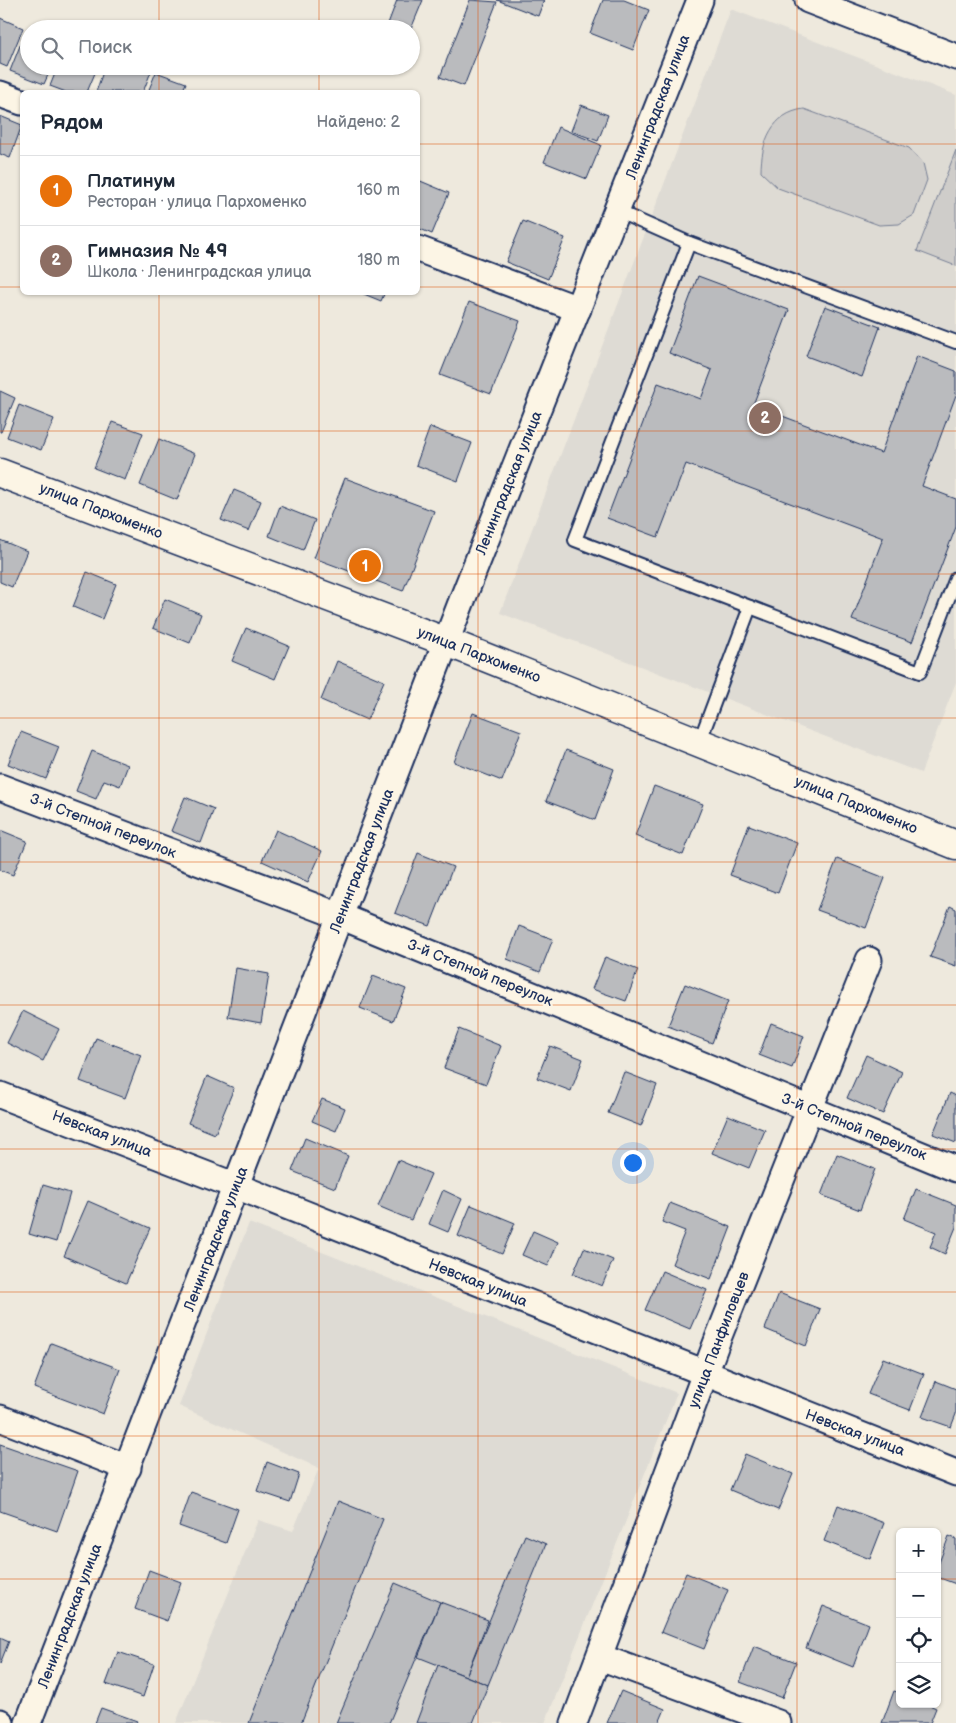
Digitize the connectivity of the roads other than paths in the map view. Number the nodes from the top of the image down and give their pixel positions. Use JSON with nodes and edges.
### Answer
{"nodes":[{"id":1,"x":700,"y":0,"type":"edge"},
{"id":2,"x":808,"y":0,"type":"edge"},
{"id":3,"x":956,"y":57,"type":"edge"},
{"id":4,"x":0,"y":94,"type":"edge"},
{"id":5,"x":20,"y":101,"type":"edge"},
{"id":6,"x":617,"y":212,"type":"junction"},
{"id":7,"x":689,"y":243,"type":"junction"},
{"id":8,"x":420,"y":250,"type":"edge"},
{"id":9,"x":578,"y":309,"type":"junction"},
{"id":10,"x":956,"y":342,"type":"edge"},
{"id":11,"x":0,"y":472,"type":"edge"},
{"id":12,"x":956,"y":578,"type":"edge"},
{"id":13,"x":750,"y":607,"type":"junction"},
{"id":14,"x":447,"y":642,"type":"junction"},
{"id":15,"x":699,"y":743,"type":"junction"},
{"id":16,"x":0,"y":787,"type":"edge"},
{"id":17,"x":956,"y":845,"type":"edge"},
{"id":18,"x":340,"y":916,"type":"junction"},
{"id":19,"x":869,"y":960,"type":"dead end"},
{"id":20,"x":0,"y":1095,"type":"edge"},
{"id":21,"x":810,"y":1110,"type":"junction"},
{"id":22,"x":956,"y":1168,"type":"edge"},
{"id":23,"x":236,"y":1186,"type":"junction"},
{"id":24,"x":705,"y":1374,"type":"junction"},
{"id":25,"x":0,"y":1418,"type":"edge"},
{"id":26,"x":128,"y":1468,"type":"junction"},
{"id":27,"x":956,"y":1473,"type":"edge"},
{"id":28,"x":600,"y":1657,"type":"junction"},
{"id":29,"x":28,"y":1723,"type":"edge"},
{"id":30,"x":574,"y":1723,"type":"edge"},
{"id":31,"x":778,"y":1723,"type":"edge"}],
"edges":[{"from":1,"to":6,"type":"street","name":"Ленинградская улица"},
{"from":2,"to":3,"type":"street"},
{"from":4,"to":5,"type":"street"},
{"from":6,"to":7,"type":"lane"},
{"from":6,"to":9,"type":"street","name":"Ленинградская улица"},
{"from":7,"to":10,"type":"lane"},
{"from":7,"to":13,"type":"lane"},
{"from":8,"to":9,"type":"street"},
{"from":9,"to":14,"type":"street","name":"Ленинградская улица"},
{"from":11,"to":14,"type":"street","name":"улица Пархоменко"},
{"from":12,"to":13,"type":"lane"},
{"from":13,"to":15,"type":"lane"},
{"from":14,"to":15,"type":"street","name":"улица Пархоменко"},
{"from":14,"to":18,"type":"street","name":"Ленинградская улица"},
{"from":15,"to":17,"type":"street","name":"улица Пархоменко"},
{"from":16,"to":18,"type":"street","name":"3-й Степной переулок"},
{"from":18,"to":21,"type":"street","name":"3-й Степной переулок"},
{"from":18,"to":23,"type":"street","name":"Ленинградская улица"},
{"from":19,"to":21,"type":"street","name":"улица Панфиловцев"},
{"from":20,"to":23,"type":"street","name":"Невская улица"},
{"from":21,"to":22,"type":"street","name":"3-й Степной переулок"},
{"from":21,"to":24,"type":"street","name":"улица Панфиловцев"},
{"from":23,"to":24,"type":"street","name":"Невская улица"},
{"from":23,"to":26,"type":"street","name":"Ленинградская улица"},
{"from":24,"to":27,"type":"street","name":"Невская улица"},
{"from":24,"to":28,"type":"street","name":"улица Панфиловцев"},
{"from":25,"to":26,"type":"street"},
{"from":26,"to":29,"type":"street","name":"Ленинградская улица"},
{"from":28,"to":30,"type":"street","name":"улица Панфиловцев"},
{"from":28,"to":31,"type":"street"}]}
